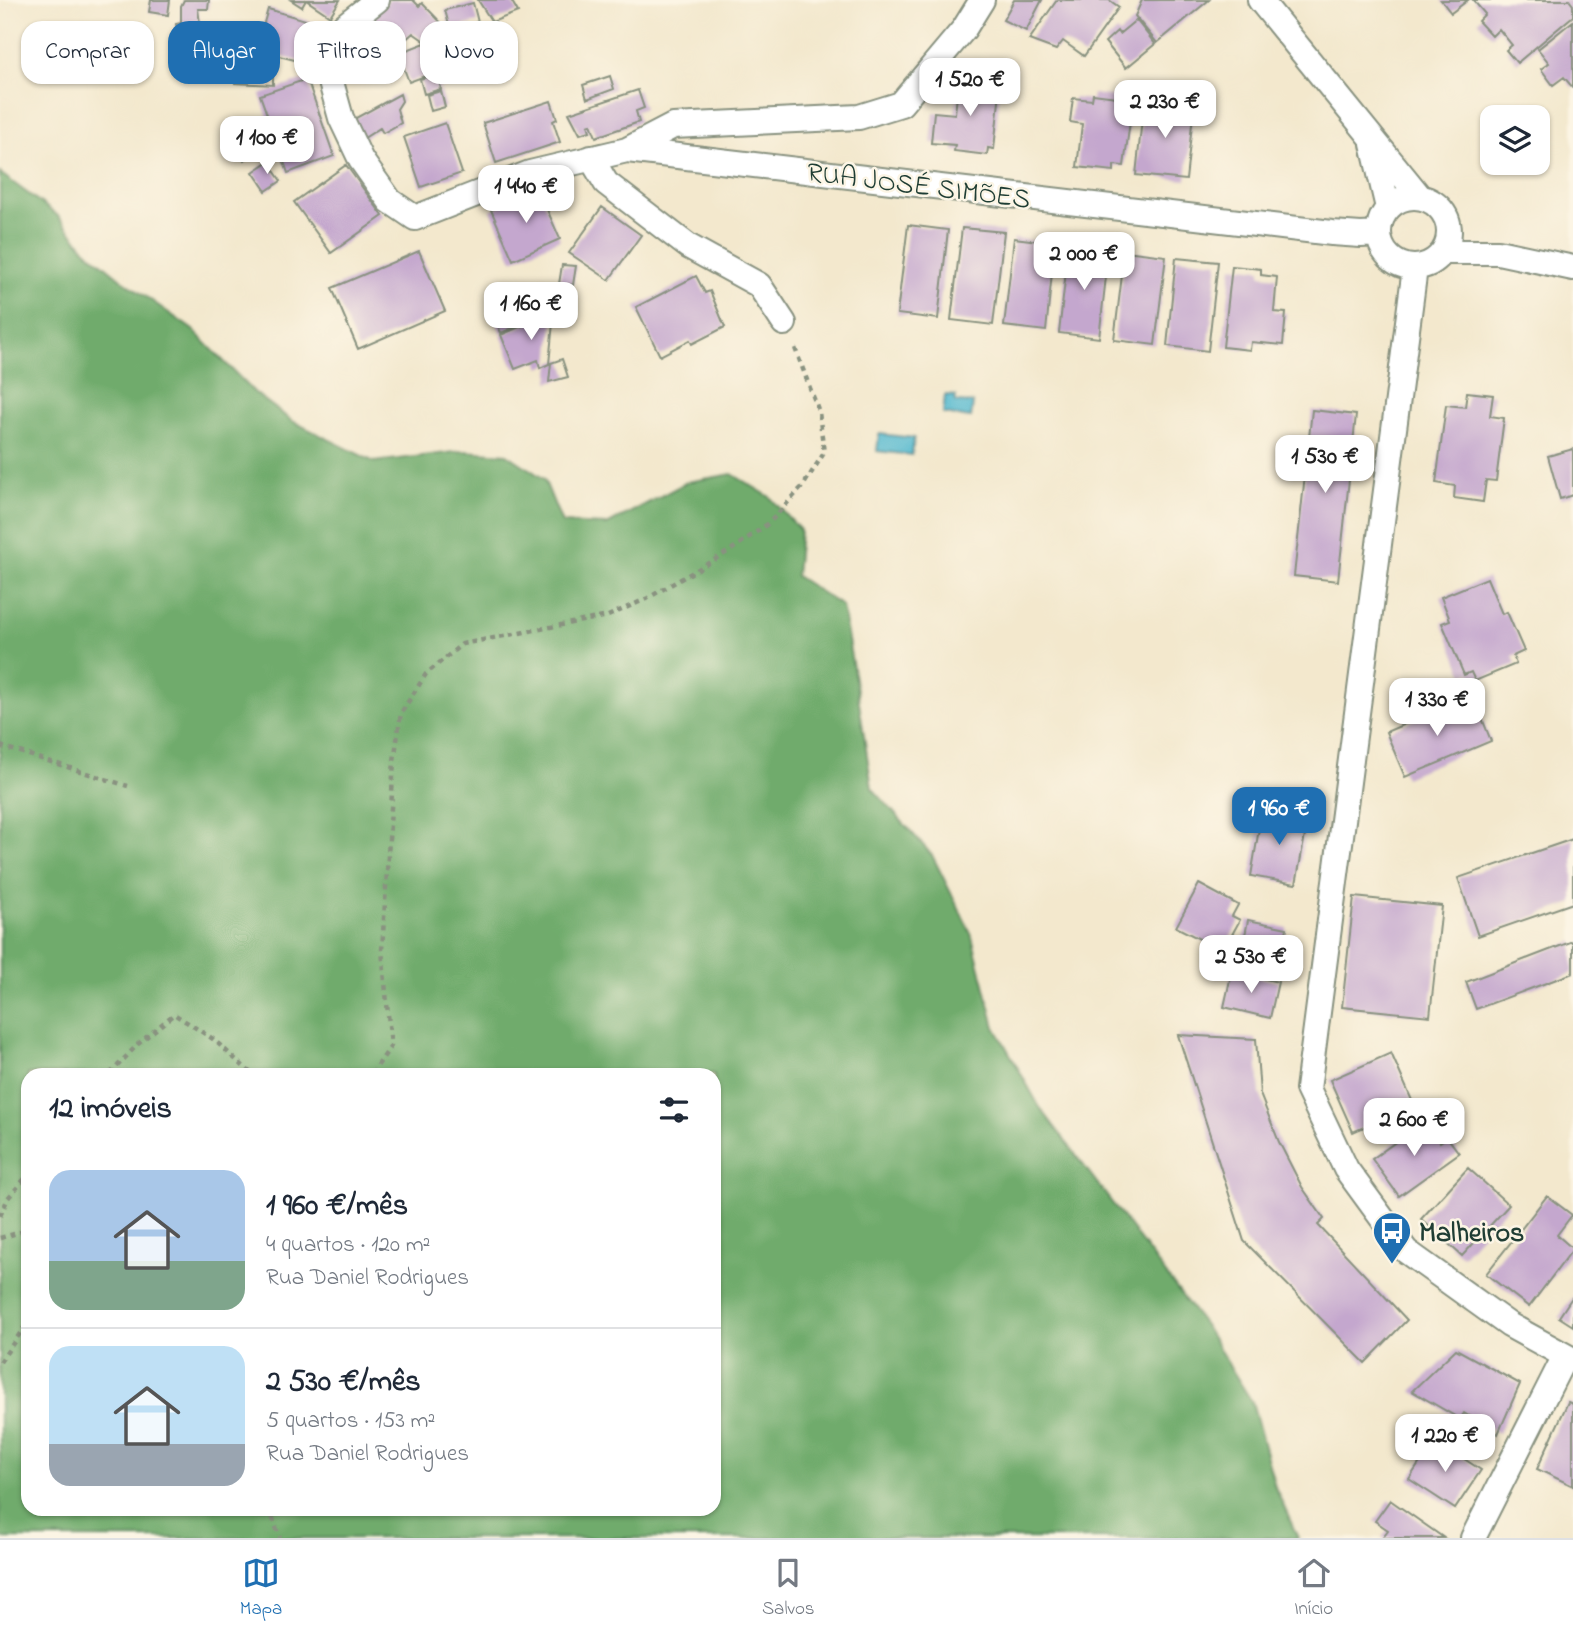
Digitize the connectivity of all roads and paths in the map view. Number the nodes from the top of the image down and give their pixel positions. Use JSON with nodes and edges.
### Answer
{"nodes":[{"id":1,"x":377,"y":0,"type":"edge"},
{"id":2,"x":982,"y":0,"type":"edge"},
{"id":3,"x":1260,"y":0,"type":"edge"},
{"id":4,"x":1372,"y":140,"type":"junction"},
{"id":5,"x":627,"y":150,"type":"junction"},
{"id":6,"x":591,"y":158,"type":"junction"},
{"id":7,"x":1420,"y":197,"type":"junction"},
{"id":8,"x":1388,"y":208,"type":"junction"},
{"id":9,"x":1447,"y":220,"type":"junction"},
{"id":10,"x":1378,"y":234,"type":"junction"},
{"id":11,"x":1443,"y":252,"type":"junction"},
{"id":12,"x":1498,"y":252,"type":"junction"},
{"id":13,"x":1415,"y":268,"type":"junction"},
{"id":14,"x":1573,"y":268,"type":"edge"},
{"id":15,"x":784,"y":323,"type":"joint"},
{"id":16,"x":0,"y":746,"type":"edge"},
{"id":17,"x":128,"y":786,"type":"dead end"},
{"id":18,"x":116,"y":1068,"type":"edge"},
{"id":19,"x":246,"y":1068,"type":"edge"},
{"id":20,"x":376,"y":1068,"type":"edge"},
{"id":21,"x":21,"y":1183,"type":"edge"},
{"id":22,"x":0,"y":1216,"type":"edge"},
{"id":23,"x":21,"y":1232,"type":"edge"},
{"id":24,"x":0,"y":1238,"type":"edge"},
{"id":25,"x":21,"y":1332,"type":"edge"},
{"id":26,"x":1569,"y":1358,"type":"edge"},
{"id":27,"x":0,"y":1362,"type":"edge"},
{"id":28,"x":272,"y":1516,"type":"edge"},
{"id":29,"x":279,"y":1538,"type":"edge"},
{"id":30,"x":1473,"y":1538,"type":"edge"}],
"edges":[{"from":1,"to":6,"type":"street"},
{"from":2,"to":5,"type":"street"},
{"from":3,"to":4,"type":"street"},
{"from":4,"to":7,"type":"street"},
{"from":4,"to":8,"type":"street"},
{"from":5,"to":6,"type":"street"},
{"from":5,"to":10,"type":"street","name":"RUA JOSÉ SIMÕES"},
{"from":6,"to":15,"type":"street"},
{"from":7,"to":8,"type":"street"},
{"from":7,"to":9,"type":"street"},
{"from":8,"to":10,"type":"street"},
{"from":9,"to":11,"type":"street"},
{"from":9,"to":12,"type":"street"},
{"from":10,"to":13,"type":"street"},
{"from":11,"to":12,"type":"street"},
{"from":11,"to":13,"type":"street"},
{"from":12,"to":14,"type":"street"},
{"from":13,"to":26,"type":"street"},
{"from":15,"to":20,"type":"path"},
{"from":16,"to":17,"type":"path"},
{"from":18,"to":19,"type":"path"},
{"from":21,"to":22,"type":"path"},
{"from":23,"to":24,"type":"path"},
{"from":25,"to":27,"type":"path"},
{"from":26,"to":30,"type":"street"},
{"from":28,"to":29,"type":"path"}]}
